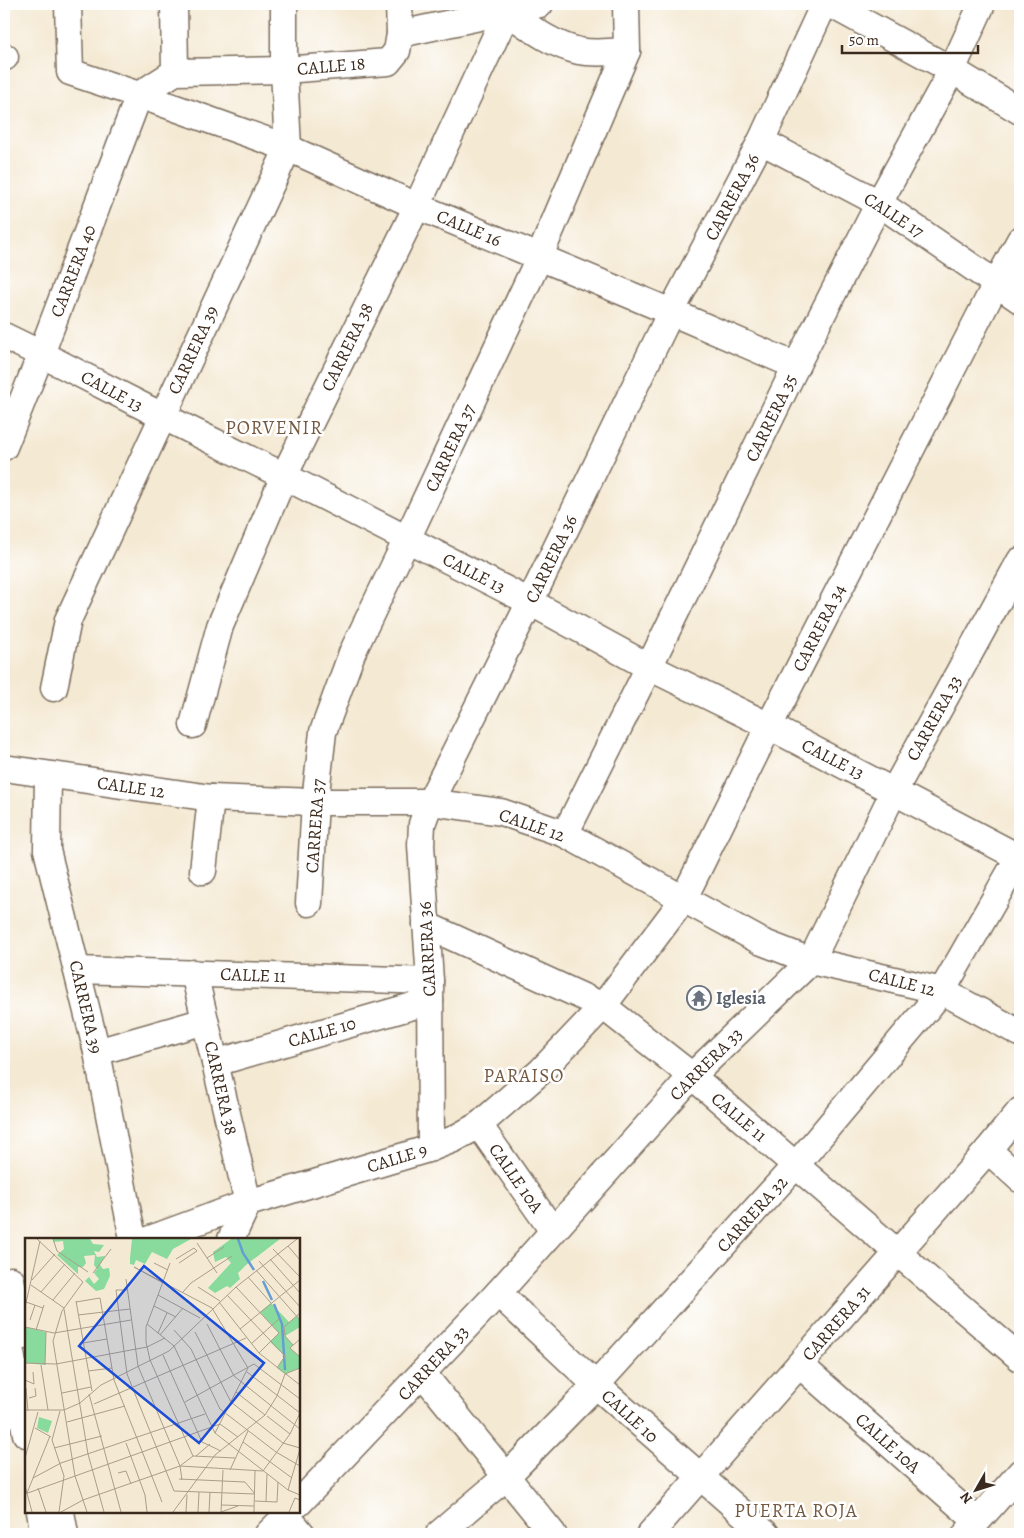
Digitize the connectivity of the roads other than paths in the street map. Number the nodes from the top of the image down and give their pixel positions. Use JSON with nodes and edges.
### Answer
{"nodes":[{"id":1,"x":68,"y":4,"type":"edge"},
{"id":2,"x":174,"y":4,"type":"edge"},
{"id":3,"x":284,"y":4,"type":"edge"},
{"id":4,"x":399,"y":4,"type":"edge"},
{"id":5,"x":540,"y":4,"type":"edge"},
{"id":6,"x":626,"y":4,"type":"edge"},
{"id":7,"x":824,"y":4,"type":"edge"},
{"id":8,"x":830,"y":4,"type":"edge"},
{"id":9,"x":982,"y":4,"type":"edge"},
{"id":10,"x":507,"y":8,"type":"edge"},
{"id":11,"x":400,"y":34,"type":"junction"},
{"id":12,"x":627,"y":52,"type":"junction"},
{"id":13,"x":284,"y":70,"type":"junction"},
{"id":14,"x":952,"y":70,"type":"junction"},
{"id":15,"x":175,"y":72,"type":"junction"},
{"id":16,"x":139,"y":95,"type":"junction"},
{"id":17,"x":1020,"y":111,"type":"edge"},
{"id":18,"x":761,"y":141,"type":"junction"},
{"id":19,"x":288,"y":148,"type":"junction"},
{"id":20,"x":879,"y":203,"type":"junction"},
{"id":21,"x":417,"y":206,"type":"junction"},
{"id":22,"x":1020,"y":240,"type":"edge"},
{"id":23,"x":539,"y":258,"type":"junction"},
{"id":24,"x":996,"y":284,"type":"junction"},
{"id":25,"x":1020,"y":300,"type":"edge"},
{"id":26,"x":671,"y":312,"type":"junction"},
{"id":27,"x":4,"y":336,"type":"edge"},
{"id":28,"x":41,"y":354,"type":"junction"},
{"id":29,"x":796,"y":366,"type":"junction"},
{"id":30,"x":162,"y":416,"type":"junction"},
{"id":31,"x":4,"y":447,"type":"edge"},
{"id":32,"x":284,"y":476,"type":"junction"},
{"id":33,"x":408,"y":539,"type":"junction"},
{"id":34,"x":1020,"y":561,"type":"edge"},
{"id":35,"x":530,"y":602,"type":"junction"},
{"id":36,"x":649,"y":667,"type":"junction"},
{"id":37,"x":54,"y":688,"type":"dead end"},
{"id":38,"x":193,"y":725,"type":"dead end"},
{"id":39,"x":769,"y":726,"type":"junction"},
{"id":40,"x":4,"y":768,"type":"edge"},
{"id":41,"x":48,"y":775,"type":"junction"},
{"id":42,"x":894,"y":790,"type":"junction"},
{"id":43,"x":211,"y":798,"type":"junction"},
{"id":44,"x":315,"y":802,"type":"junction"},
{"id":45,"x":430,"y":802,"type":"junction"},
{"id":46,"x":565,"y":834,"type":"junction"},
{"id":47,"x":1020,"y":857,"type":"edge"},
{"id":48,"x":203,"y":870,"type":"dead end"},
{"id":49,"x":683,"y":900,"type":"junction"},
{"id":50,"x":309,"y":903,"type":"dead end"},
{"id":51,"x":426,"y":925,"type":"junction"},
{"id":52,"x":811,"y":961,"type":"junction"},
{"id":53,"x":77,"y":970,"type":"junction"},
{"id":54,"x":194,"y":972,"type":"junction"},
{"id":55,"x":430,"y":991,"type":"junction"},
{"id":56,"x":942,"y":991,"type":"junction"},
{"id":57,"x":603,"y":1006,"type":"junction"},
{"id":58,"x":205,"y":1021,"type":"junction"},
{"id":59,"x":1020,"y":1033,"type":"edge"},
{"id":60,"x":97,"y":1052,"type":"junction"},
{"id":61,"x":215,"y":1063,"type":"junction"},
{"id":62,"x":692,"y":1076,"type":"junction"},
{"id":63,"x":1020,"y":1111,"type":"edge"},
{"id":64,"x":479,"y":1125,"type":"junction"},
{"id":65,"x":431,"y":1148,"type":"junction"},
{"id":66,"x":988,"y":1150,"type":"junction"},
{"id":67,"x":796,"y":1165,"type":"junction"},
{"id":68,"x":1020,"y":1179,"type":"edge"},
{"id":69,"x":248,"y":1203,"type":"junction"},
{"id":70,"x":553,"y":1231,"type":"junction"},
{"id":71,"x":133,"y":1238,"type":"edge"},
{"id":72,"x":153,"y":1238,"type":"edge"},
{"id":73,"x":231,"y":1238,"type":"edge"},
{"id":74,"x":897,"y":1252,"type":"junction"},
{"id":75,"x":14,"y":1279,"type":"edge"},
{"id":76,"x":498,"y":1293,"type":"junction"},
{"id":77,"x":4,"y":1315,"type":"edge"},
{"id":78,"x":25,"y":1340,"type":"edge"},
{"id":79,"x":1020,"y":1358,"type":"edge"},
{"id":80,"x":800,"y":1364,"type":"junction"},
{"id":81,"x":423,"y":1374,"type":"junction"},
{"id":82,"x":596,"y":1385,"type":"junction"},
{"id":83,"x":25,"y":1429,"type":"edge"},
{"id":84,"x":1020,"y":1473,"type":"edge"},
{"id":85,"x":506,"y":1477,"type":"junction"},
{"id":86,"x":700,"y":1478,"type":"junction"},
{"id":87,"x":300,"y":1510,"type":"edge"},
{"id":88,"x":40,"y":1513,"type":"edge"},
{"id":89,"x":61,"y":1513,"type":"edge"},
{"id":90,"x":295,"y":1516,"type":"edge"},
{"id":91,"x":971,"y":1528,"type":"edge"},
{"id":92,"x":44,"y":1534,"type":"edge"},
{"id":93,"x":65,"y":1534,"type":"edge"},
{"id":94,"x":268,"y":1534,"type":"edge"},
{"id":95,"x":439,"y":1534,"type":"edge"},
{"id":96,"x":553,"y":1534,"type":"edge"},
{"id":97,"x":650,"y":1534,"type":"edge"},
{"id":98,"x":766,"y":1534,"type":"edge"}],
"edges":[{"from":1,"to":16,"type":"street","name":"CALLE 16"},
{"from":2,"to":15,"type":"street"},
{"from":3,"to":13,"type":"street","name":"CARRERA 39"},
{"from":4,"to":11,"type":"street"},
{"from":5,"to":10,"type":"street"},
{"from":6,"to":12,"type":"street","name":"CARRERA 37"},
{"from":7,"to":18,"type":"street","name":"CARRERA 36"},
{"from":8,"to":14,"type":"street"},
{"from":9,"to":14,"type":"street","name":"CARRERA 35"},
{"from":10,"to":11,"type":"street"},
{"from":10,"to":12,"type":"street"},
{"from":10,"to":21,"type":"street","name":"CARRERA 38"},
{"from":11,"to":13,"type":"street","name":"CALLE 18"},
{"from":12,"to":23,"type":"street","name":"CARRERA 37"},
{"from":13,"to":15,"type":"street","name":"CALLE 18"},
{"from":13,"to":19,"type":"street","name":"CARRERA 39"},
{"from":14,"to":17,"type":"street"},
{"from":14,"to":20,"type":"street","name":"CARRERA 35"},
{"from":15,"to":16,"type":"street"},
{"from":16,"to":19,"type":"street","name":"CALLE 16"},
{"from":16,"to":28,"type":"street","name":"CARRERA 40"},
{"from":18,"to":20,"type":"street","name":"CALLE 17"},
{"from":18,"to":26,"type":"street","name":"CARRERA 36"},
{"from":19,"to":21,"type":"street","name":"CALLE 16"},
{"from":19,"to":30,"type":"street","name":"CARRERA 39"},
{"from":20,"to":24,"type":"street","name":"CALLE 17"},
{"from":20,"to":29,"type":"street","name":"CARRERA 35"},
{"from":21,"to":23,"type":"street","name":"CALLE 16"},
{"from":21,"to":32,"type":"street","name":"CARRERA 38"},
{"from":22,"to":24,"type":"street","name":"CARRERA 34"},
{"from":23,"to":26,"type":"street","name":"CALLE 16"},
{"from":23,"to":33,"type":"street","name":"CARRERA 37"},
{"from":24,"to":25,"type":"street","name":"CALLE 17"},
{"from":24,"to":39,"type":"street","name":"CARRERA 34"},
{"from":26,"to":29,"type":"street","name":"CALLE 16"},
{"from":26,"to":35,"type":"street","name":"CARRERA 36"},
{"from":27,"to":28,"type":"street","name":"CALLE 13"},
{"from":28,"to":30,"type":"street","name":"CALLE 13"},
{"from":28,"to":31,"type":"street","name":"CARRERA 40"},
{"from":29,"to":36,"type":"street","name":"CARRERA 35"},
{"from":30,"to":32,"type":"street","name":"CALLE 13"},
{"from":30,"to":37,"type":"street","name":"CARRERA 39"},
{"from":32,"to":33,"type":"street","name":"CALLE 13"},
{"from":32,"to":38,"type":"street","name":"CARRERA 38"},
{"from":33,"to":35,"type":"street","name":"CALLE 13"},
{"from":33,"to":44,"type":"street","name":"CARRERA 37"},
{"from":34,"to":42,"type":"street","name":"CARRERA 33"},
{"from":35,"to":36,"type":"street","name":"CALLE 13"},
{"from":35,"to":45,"type":"street","name":"CARRERA 36"},
{"from":36,"to":39,"type":"street","name":"CALLE 13"},
{"from":36,"to":46,"type":"street","name":"CARRERA 35"},
{"from":39,"to":42,"type":"street","name":"CALLE 13"},
{"from":39,"to":49,"type":"street","name":"CARRERA 34"},
{"from":40,"to":41,"type":"street","name":"CALLE 12"},
{"from":41,"to":43,"type":"street","name":"CALLE 12"},
{"from":41,"to":53,"type":"street","name":"CARRERA 39"},
{"from":42,"to":47,"type":"street","name":"CALLE 13"},
{"from":42,"to":52,"type":"street","name":"CARRERA 33"},
{"from":43,"to":44,"type":"street","name":"CALLE 12"},
{"from":43,"to":48,"type":"street"},
{"from":44,"to":45,"type":"street","name":"CALLE 12"},
{"from":44,"to":50,"type":"street","name":"CARRERA 37"},
{"from":45,"to":46,"type":"street","name":"CALLE 12"},
{"from":45,"to":51,"type":"street","name":"CARRERA 36"},
{"from":46,"to":49,"type":"street","name":"CALLE 12"},
{"from":47,"to":56,"type":"street","name":"CARRERA 32"},
{"from":49,"to":52,"type":"street","name":"CALLE 12"},
{"from":49,"to":57,"type":"street","name":"CARRERA 34"},
{"from":51,"to":55,"type":"street","name":"CARRERA 36"},
{"from":51,"to":57,"type":"street","name":"CALLE 11"},
{"from":52,"to":56,"type":"street","name":"CALLE 12"},
{"from":52,"to":62,"type":"street","name":"CARRERA 33"},
{"from":53,"to":54,"type":"street","name":"CALLE 11"},
{"from":53,"to":60,"type":"street","name":"CARRERA 39"},
{"from":54,"to":55,"type":"street","name":"CALLE 11"},
{"from":54,"to":58,"type":"street","name":"CARRERA 38"},
{"from":55,"to":61,"type":"street","name":"CALLE 10"},
{"from":55,"to":65,"type":"street","name":"CARRERA 36"},
{"from":56,"to":59,"type":"street","name":"CALLE 12"},
{"from":56,"to":67,"type":"street","name":"CARRERA 32"},
{"from":57,"to":62,"type":"street","name":"CALLE 11"},
{"from":57,"to":64,"type":"street","name":"CALLE 9"},
{"from":58,"to":60,"type":"street"},
{"from":58,"to":61,"type":"street","name":"CARRERA 38"},
{"from":60,"to":71,"type":"street","name":"CARRERA 39"},
{"from":61,"to":69,"type":"street","name":"CARRERA 38"},
{"from":62,"to":67,"type":"street","name":"CALLE 11"},
{"from":62,"to":70,"type":"street","name":"CARRERA 33"},
{"from":63,"to":66,"type":"street","name":"CARRERA 31"},
{"from":64,"to":65,"type":"street","name":"CALLE 9"},
{"from":64,"to":70,"type":"street","name":"CALLE 10A"},
{"from":65,"to":69,"type":"street","name":"CALLE 9"},
{"from":66,"to":68,"type":"street"},
{"from":66,"to":74,"type":"street","name":"CARRERA 31"},
{"from":67,"to":74,"type":"street","name":"CALLE 11"},
{"from":67,"to":82,"type":"street","name":"CARRERA 32"},
{"from":69,"to":72,"type":"street","name":"CALLE 9"},
{"from":69,"to":73,"type":"street"},
{"from":70,"to":76,"type":"street","name":"CARRERA 33"},
{"from":74,"to":79,"type":"street","name":"CALLE 11"},
{"from":74,"to":80,"type":"street","name":"CARRERA 31"},
{"from":75,"to":78,"type":"street"},
{"from":76,"to":81,"type":"street","name":"CARRERA 33"},
{"from":76,"to":82,"type":"street","name":"CALLE 10"},
{"from":77,"to":83,"type":"street"},
{"from":80,"to":86,"type":"street","name":"CARRERA 31"},
{"from":80,"to":91,"type":"street","name":"CALLE 10A"},
{"from":81,"to":85,"type":"street"},
{"from":81,"to":87,"type":"street","name":"CARRERA 33"},
{"from":82,"to":85,"type":"street","name":"CARRERA 32"},
{"from":82,"to":86,"type":"street","name":"CALLE 10"},
{"from":84,"to":91,"type":"street"},
{"from":85,"to":95,"type":"street","name":"CARRERA 32"},
{"from":85,"to":96,"type":"street"},
{"from":86,"to":97,"type":"street","name":"CARRERA 31"},
{"from":86,"to":98,"type":"street","name":"CALLE 10"},
{"from":88,"to":92,"type":"street"},
{"from":89,"to":93,"type":"street"},
{"from":90,"to":94,"type":"street","name":"CARRERA 33"}]}
